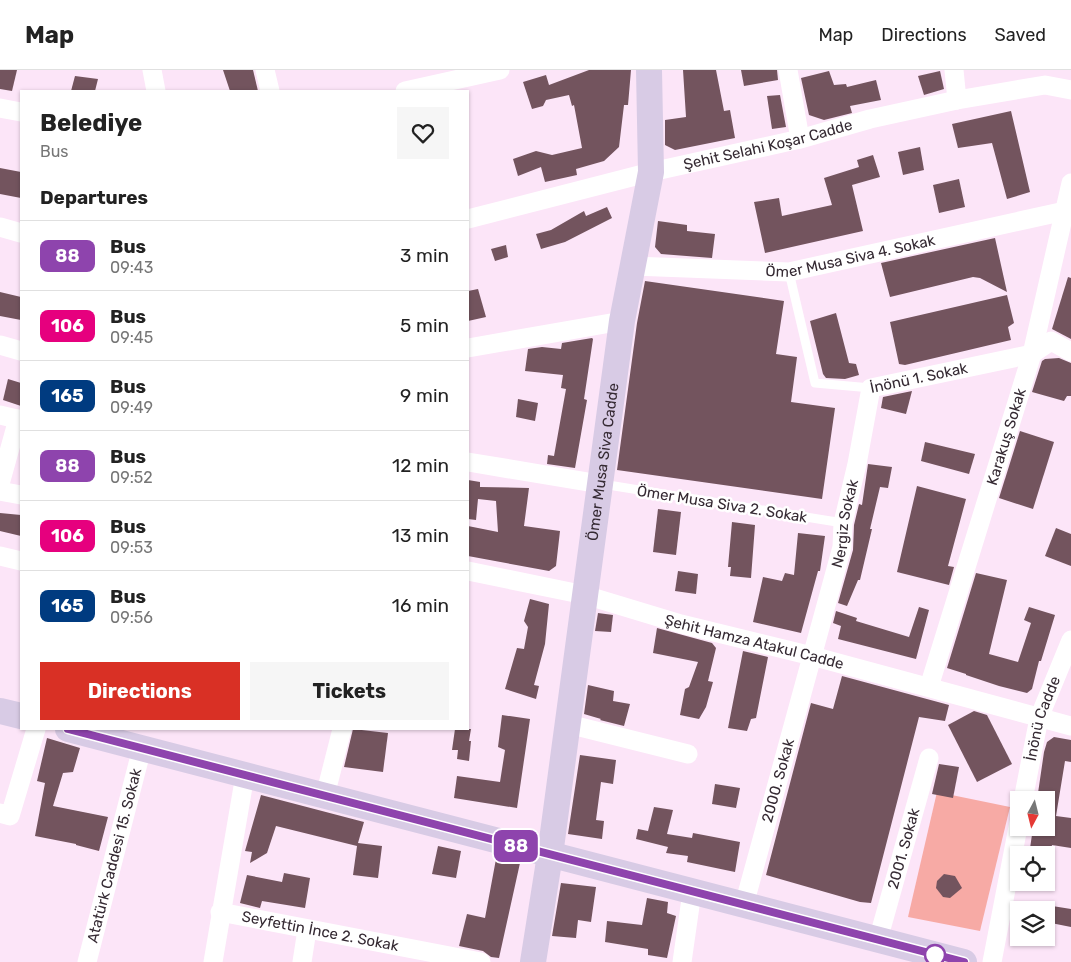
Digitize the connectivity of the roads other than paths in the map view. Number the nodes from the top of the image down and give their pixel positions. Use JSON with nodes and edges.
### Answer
{"nodes":[{"id":1,"x":152,"y":70,"type":"edge"},
{"id":2,"x":266,"y":70,"type":"edge"},
{"id":3,"x":500,"y":70,"type":"edge"},
{"id":4,"x":649,"y":70,"type":"edge"},
{"id":5,"x":788,"y":70,"type":"edge"},
{"id":6,"x":954,"y":70,"type":"edge"},
{"id":7,"x":156,"y":90,"type":"edge"},
{"id":8,"x":270,"y":90,"type":"edge"},
{"id":9,"x":410,"y":90,"type":"edge"},
{"id":10,"x":1071,"y":90,"type":"edge"},
{"id":11,"x":957,"y":100,"type":"junction"},
{"id":12,"x":0,"y":108,"type":"edge"},
{"id":13,"x":20,"y":112,"type":"edge"},
{"id":14,"x":800,"y":138,"type":"junction"},
{"id":15,"x":651,"y":172,"type":"junction"},
{"id":16,"x":1071,"y":183,"type":"edge"},
{"id":17,"x":1065,"y":211,"type":"junction"},
{"id":18,"x":469,"y":219,"type":"edge"},
{"id":19,"x":0,"y":227,"type":"edge"},
{"id":20,"x":20,"y":233,"type":"edge"},
{"id":21,"x":633,"y":266,"type":"junction"},
{"id":22,"x":789,"y":272,"type":"junction"},
{"id":23,"x":622,"y":321,"type":"junction"},
{"id":24,"x":0,"y":345,"type":"edge"},
{"id":25,"x":469,"y":348,"type":"edge"},
{"id":26,"x":20,"y":351,"type":"edge"},
{"id":27,"x":1071,"y":352,"type":"edge"},
{"id":28,"x":1032,"y":354,"type":"junction"},
{"id":29,"x":871,"y":388,"type":"junction"},
{"id":30,"x":13,"y":418,"type":"edge"},
{"id":31,"x":469,"y":462,"type":"edge"},
{"id":32,"x":0,"y":484,"type":"edge"},
{"id":33,"x":600,"y":484,"type":"junction"},
{"id":34,"x":0,"y":491,"type":"edge"},
{"id":35,"x":20,"y":495,"type":"edge"},
{"id":36,"x":843,"y":523,"type":"junction"},
{"id":37,"x":0,"y":556,"type":"edge"},
{"id":38,"x":20,"y":561,"type":"edge"},
{"id":39,"x":469,"y":570,"type":"edge"},
{"id":40,"x":585,"y":595,"type":"junction"},
{"id":41,"x":1071,"y":640,"type":"edge"},
{"id":42,"x":812,"y":656,"type":"junction"},
{"id":43,"x":929,"y":687,"type":"junction"},
{"id":44,"x":0,"y":711,"type":"edge"},
{"id":45,"x":20,"y":716,"type":"edge"},
{"id":46,"x":1039,"y":718,"type":"junction"},
{"id":47,"x":568,"y":724,"type":"junction"},
{"id":48,"x":1071,"y":726,"type":"edge"},
{"id":49,"x":36,"y":730,"type":"edge"},
{"id":50,"x":72,"y":730,"type":"edge"},
{"id":51,"x":342,"y":730,"type":"edge"},
{"id":52,"x":142,"y":748,"type":"junction"},
{"id":53,"x":688,"y":754,"type":"dead end"},
{"id":54,"x":929,"y":758,"type":"dead end"},
{"id":55,"x":245,"y":775,"type":"junction"},
{"id":56,"x":1025,"y":791,"type":"edge"},
{"id":57,"x":325,"y":796,"type":"junction"},
{"id":58,"x":5,"y":814,"type":"edge"},
{"id":59,"x":1016,"y":836,"type":"edge"},
{"id":60,"x":550,"y":855,"type":"junction"},
{"id":61,"x":692,"y":892,"type":"junction"},
{"id":62,"x":744,"y":905,"type":"junction"},
{"id":63,"x":220,"y":912,"type":"junction"},
{"id":64,"x":308,"y":930,"type":"junction"},
{"id":65,"x":878,"y":940,"type":"junction"},
{"id":66,"x":932,"y":958,"type":"edge"},
{"id":67,"x":88,"y":962,"type":"edge"},
{"id":68,"x":213,"y":962,"type":"edge"},
{"id":69,"x":302,"y":962,"type":"edge"},
{"id":70,"x":481,"y":962,"type":"edge"},
{"id":71,"x":534,"y":962,"type":"edge"},
{"id":72,"x":682,"y":962,"type":"edge"},
{"id":73,"x":964,"y":962,"type":"edge"},
{"id":74,"x":992,"y":962,"type":"edge"}],
"edges":[{"from":1,"to":7,"type":"street"},
{"from":2,"to":8,"type":"street"},
{"from":3,"to":9,"type":"street"},
{"from":4,"to":15,"type":"main road","name":"Ömer Musa Siva Cadde"},
{"from":5,"to":14,"type":"street"},
{"from":6,"to":11,"type":"street"},
{"from":10,"to":11,"type":"street","name":"Şehit Selahi Koşar Cadde"},
{"from":11,"to":14,"type":"street","name":"Şehit Selahi Koşar Cadde"},
{"from":12,"to":13,"type":"street"},
{"from":14,"to":15,"type":"street","name":"Şehit Selahi Koşar Cadde"},
{"from":15,"to":18,"type":"street","name":"Şehit Selahi Koşar Cadde"},
{"from":15,"to":21,"type":"main road","name":"Ömer Musa Siva Cadde"},
{"from":16,"to":17,"type":"street","name":"Karakuş Sokak"},
{"from":17,"to":22,"type":"street","name":"Ömer Musa Siva 4. Sokak"},
{"from":17,"to":28,"type":"street","name":"Karakuş Sokak"},
{"from":19,"to":20,"type":"street"},
{"from":21,"to":22,"type":"street","name":"Ömer Musa Siva 4. Sokak"},
{"from":21,"to":23,"type":"main road","name":"Ömer Musa Siva Cadde"},
{"from":22,"to":29,"type":"lane","name":"İnönü 1. Sokak"},
{"from":23,"to":25,"type":"street"},
{"from":23,"to":33,"type":"main road","name":"Ömer Musa Siva Cadde"},
{"from":24,"to":26,"type":"street"},
{"from":27,"to":28,"type":"street","name":"İnönü 1. Sokak"},
{"from":28,"to":29,"type":"street","name":"İnönü 1. Sokak"},
{"from":28,"to":43,"type":"street","name":"Karakuş Sokak"},
{"from":29,"to":36,"type":"street","name":"Nergiz Sokak"},
{"from":30,"to":32,"type":"street"},
{"from":31,"to":33,"type":"street"},
{"from":33,"to":36,"type":"lane","name":"Ömer Musa Siva 2. Sokak"},
{"from":33,"to":40,"type":"main road","name":"Ömer Musa Siva Cadde"},
{"from":34,"to":35,"type":"street"},
{"from":36,"to":42,"type":"street","name":"Nergiz Sokak"},
{"from":37,"to":38,"type":"street"},
{"from":39,"to":40,"type":"street","name":"Şehit Hamza Atakul Cadde"},
{"from":40,"to":42,"type":"street","name":"Şehit Hamza Atakul Cadde"},
{"from":40,"to":47,"type":"main road","name":"Ömer Musa Siva Cadde"},
{"from":41,"to":46,"type":"street","name":"İnönü Cadde"},
{"from":42,"to":43,"type":"street","name":"Şehit Hamza Atakul Cadde"},
{"from":42,"to":62,"type":"street","name":"2000. Sokak"},
{"from":43,"to":46,"type":"street","name":"Şehit Hamza Atakul Cadde"},
{"from":44,"to":45,"type":"main road"},
{"from":46,"to":48,"type":"street","name":"Şehit Hamza Atakul Cadde"},
{"from":46,"to":56,"type":"street","name":"İnönü Cadde"},
{"from":47,"to":53,"type":"street"},
{"from":47,"to":60,"type":"main road","name":"Ömer Musa Siva Cadde"},
{"from":49,"to":58,"type":"street"},
{"from":50,"to":52,"type":"main road"},
{"from":51,"to":57,"type":"street"},
{"from":52,"to":55,"type":"main road"},
{"from":52,"to":67,"type":"street","name":"Atatürk Caddesi 15. Sokak"},
{"from":54,"to":65,"type":"street","name":"2001. Sokak"},
{"from":55,"to":57,"type":"main road"},
{"from":55,"to":63,"type":"street"},
{"from":57,"to":60,"type":"main road"},
{"from":59,"to":74,"type":"street"},
{"from":60,"to":61,"type":"main road"},
{"from":60,"to":71,"type":"main road","name":"Ömer Musa Siva Cadde"},
{"from":61,"to":62,"type":"main road"},
{"from":61,"to":72,"type":"street"},
{"from":62,"to":65,"type":"main road"},
{"from":63,"to":64,"type":"street","name":"Seyfettin İnce 2. Sokak"},
{"from":63,"to":68,"type":"street"},
{"from":64,"to":69,"type":"street"},
{"from":64,"to":70,"type":"street","name":"Seyfettin İnce 2. Sokak"},
{"from":65,"to":66,"type":"main road"},
{"from":66,"to":73,"type":"main road"}]}
